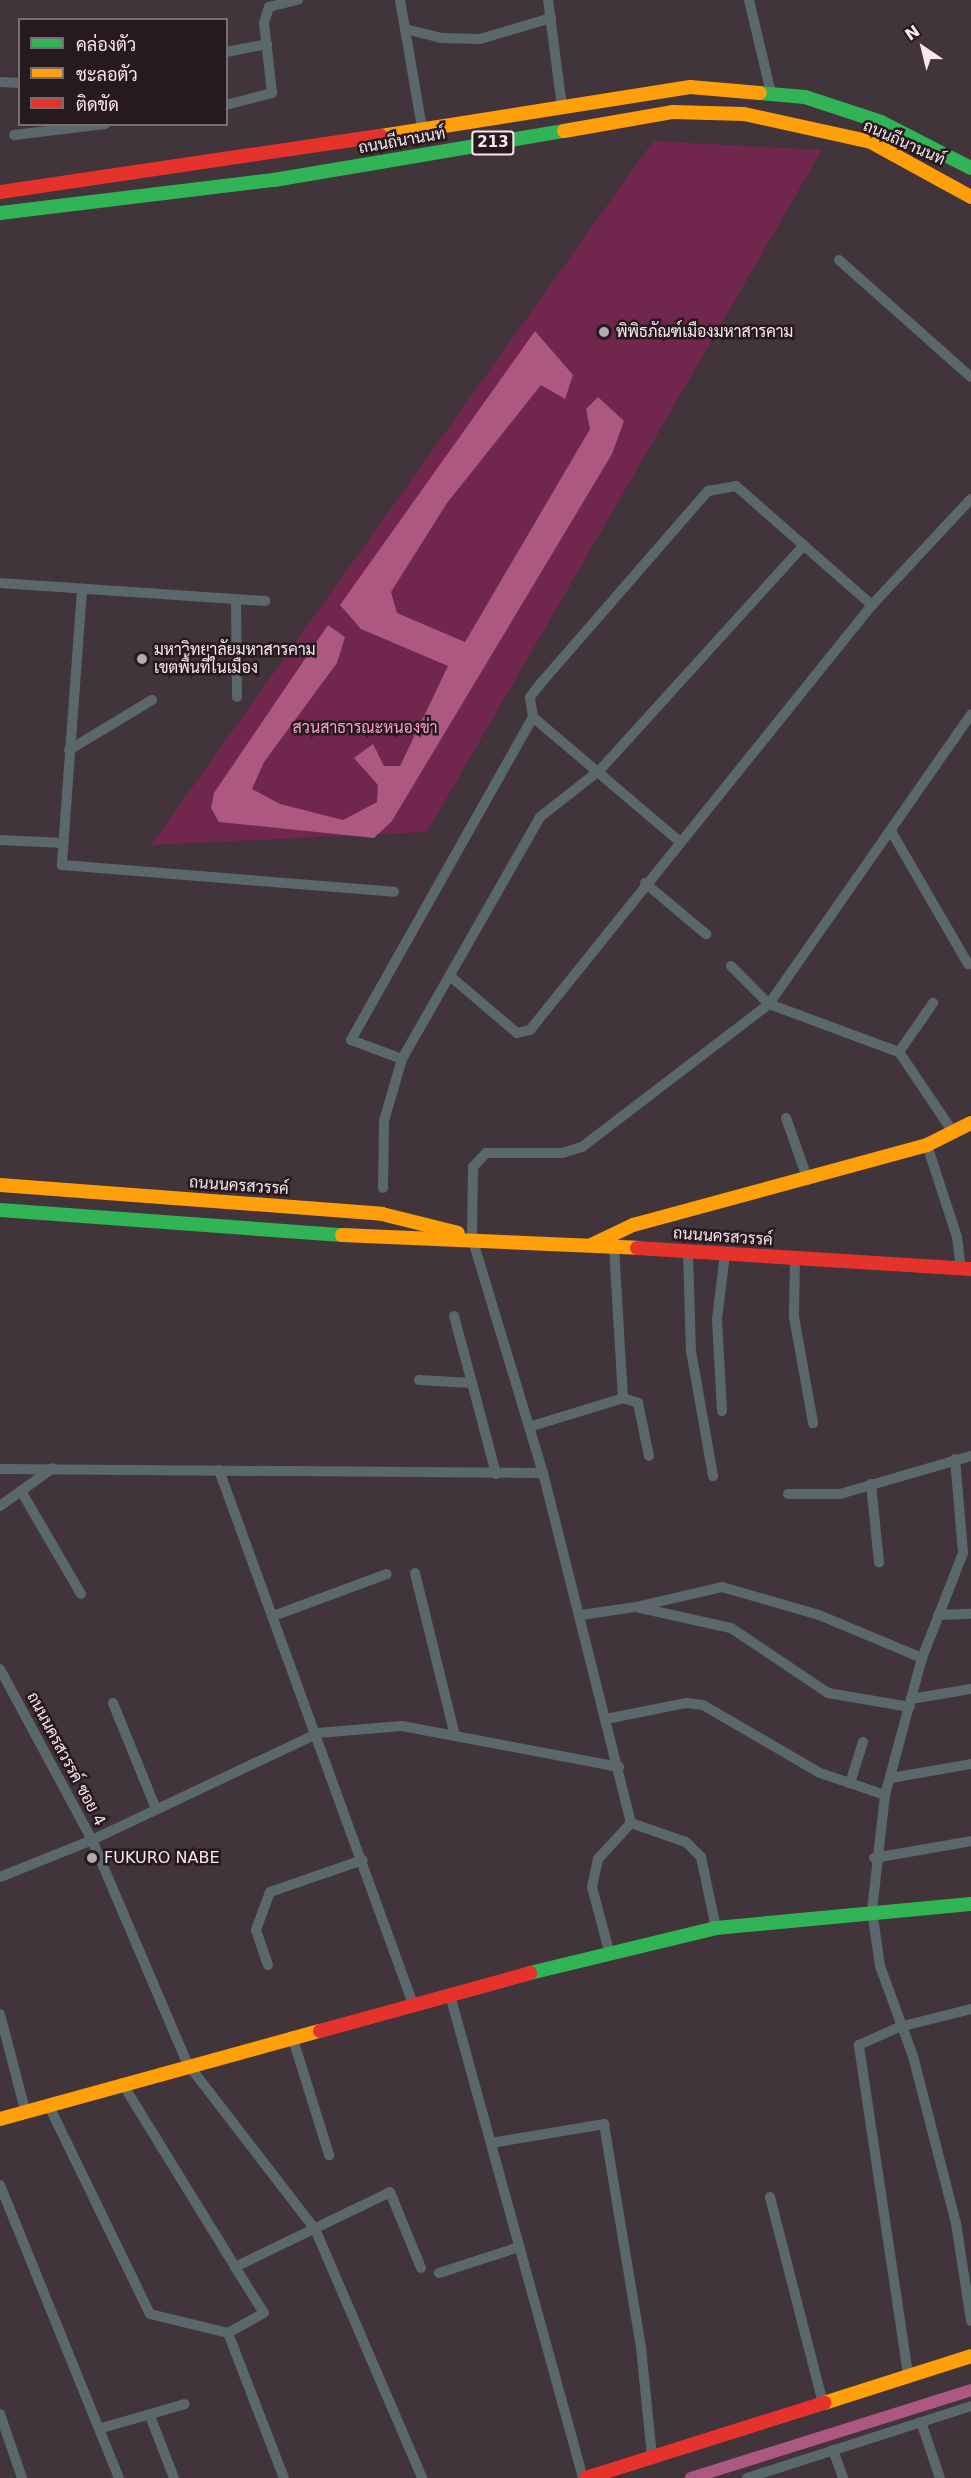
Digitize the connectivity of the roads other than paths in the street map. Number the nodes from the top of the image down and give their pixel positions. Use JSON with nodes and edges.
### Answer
{"nodes":[{"id":1,"x":298,"y":0,"type":"edge"},
{"id":2,"x":400,"y":0,"type":"edge"},
{"id":3,"x":548,"y":0,"type":"edge"},
{"id":4,"x":749,"y":0,"type":"edge"},
{"id":5,"x":550,"y":18,"type":"junction"},
{"id":6,"x":405,"y":29,"type":"junction"},
{"id":7,"x":267,"y":44,"type":"junction"},
{"id":8,"x":228,"y":52,"type":"edge"},
{"id":9,"x":0,"y":82,"type":"edge"},
{"id":10,"x":18,"y":83,"type":"edge"},
{"id":11,"x":771,"y":93,"type":"junction"},
{"id":12,"x":228,"y":104,"type":"edge"},
{"id":13,"x":562,"y":106,"type":"junction"},
{"id":14,"x":88,"y":126,"type":"edge"},
{"id":15,"x":422,"y":127,"type":"junction"},
{"id":16,"x":14,"y":135,"type":"dead end"},
{"id":17,"x":271,"y":155,"type":"junction"},
{"id":18,"x":971,"y":168,"type":"edge"},
{"id":19,"x":274,"y":180,"type":"junction"},
{"id":20,"x":0,"y":192,"type":"edge"},
{"id":21,"x":971,"y":197,"type":"edge"},
{"id":22,"x":0,"y":213,"type":"edge"},
{"id":23,"x":839,"y":260,"type":"dead end"},
{"id":24,"x":971,"y":377,"type":"edge"},
{"id":25,"x":971,"y":499,"type":"edge"},
{"id":26,"x":802,"y":547,"type":"junction"},
{"id":27,"x":0,"y":584,"type":"edge"},
{"id":28,"x":82,"y":590,"type":"junction"},
{"id":29,"x":236,"y":600,"type":"junction"},
{"id":30,"x":265,"y":601,"type":"dead end"},
{"id":31,"x":872,"y":605,"type":"junction"},
{"id":32,"x":237,"y":698,"type":"dead end"},
{"id":33,"x":152,"y":700,"type":"dead end"},
{"id":34,"x":971,"y":714,"type":"edge"},
{"id":35,"x":533,"y":717,"type":"junction"},
{"id":36,"x":69,"y":750,"type":"junction"},
{"id":37,"x":600,"y":770,"type":"junction"},
{"id":38,"x":891,"y":831,"type":"junction"},
{"id":39,"x":0,"y":840,"type":"edge"},
{"id":40,"x":679,"y":841,"type":"junction"},
{"id":41,"x":63,"y":843,"type":"junction"},
{"id":42,"x":645,"y":883,"type":"junction"},
{"id":43,"x":394,"y":892,"type":"dead end"},
{"id":44,"x":706,"y":934,"type":"dead end"},
{"id":45,"x":968,"y":964,"type":"dead end"},
{"id":46,"x":730,"y":966,"type":"dead end"},
{"id":47,"x":450,"y":976,"type":"junction"},
{"id":48,"x":933,"y":1003,"type":"dead end"},
{"id":49,"x":769,"y":1004,"type":"junction"},
{"id":50,"x":899,"y":1052,"type":"junction"},
{"id":51,"x":402,"y":1059,"type":"junction"},
{"id":52,"x":786,"y":1118,"type":"dead end"},
{"id":53,"x":971,"y":1123,"type":"edge"},
{"id":54,"x":953,"y":1132,"type":"junction"},
{"id":55,"x":927,"y":1145,"type":"junction"},
{"id":56,"x":808,"y":1180,"type":"junction"},
{"id":57,"x":0,"y":1185,"type":"edge"},
{"id":58,"x":383,"y":1188,"type":"dead end"},
{"id":59,"x":0,"y":1210,"type":"edge"},
{"id":60,"x":396,"y":1216,"type":"junction"},
{"id":61,"x":472,"y":1238,"type":"junction"},
{"id":62,"x":394,"y":1240,"type":"junction"},
{"id":63,"x":591,"y":1245,"type":"junction"},
{"id":64,"x":614,"y":1247,"type":"junction"},
{"id":65,"x":688,"y":1251,"type":"junction"},
{"id":66,"x":725,"y":1254,"type":"junction"},
{"id":67,"x":795,"y":1258,"type":"junction"},
{"id":68,"x":966,"y":1269,"type":"edge"},
{"id":69,"x":454,"y":1316,"type":"dead end"},
{"id":70,"x":418,"y":1380,"type":"dead end"},
{"id":71,"x":472,"y":1383,"type":"junction"},
{"id":72,"x":623,"y":1398,"type":"junction"},
{"id":73,"x":722,"y":1411,"type":"dead end"},
{"id":74,"x":813,"y":1423,"type":"dead end"},
{"id":75,"x":529,"y":1427,"type":"junction"},
{"id":76,"x":649,"y":1456,"type":"dead end"},
{"id":77,"x":971,"y":1456,"type":"edge"},
{"id":78,"x":955,"y":1460,"type":"junction"},
{"id":79,"x":0,"y":1468,"type":"edge"},
{"id":80,"x":53,"y":1468,"type":"junction"},
{"id":81,"x":219,"y":1470,"type":"junction"},
{"id":82,"x":543,"y":1473,"type":"junction"},
{"id":83,"x":496,"y":1474,"type":"junction"},
{"id":84,"x":713,"y":1476,"type":"dead end"},
{"id":85,"x":871,"y":1484,"type":"junction"},
{"id":86,"x":21,"y":1491,"type":"junction"},
{"id":87,"x":788,"y":1494,"type":"dead end"},
{"id":88,"x":0,"y":1506,"type":"edge"},
{"id":89,"x":879,"y":1563,"type":"dead end"},
{"id":90,"x":415,"y":1573,"type":"dead end"},
{"id":91,"x":387,"y":1574,"type":"dead end"},
{"id":92,"x":81,"y":1594,"type":"dead end"},
{"id":93,"x":636,"y":1607,"type":"junction"},
{"id":94,"x":971,"y":1614,"type":"edge"},
{"id":95,"x":276,"y":1615,"type":"junction"},
{"id":96,"x":581,"y":1615,"type":"junction"},
{"id":97,"x":939,"y":1615,"type":"junction"},
{"id":98,"x":922,"y":1658,"type":"junction"},
{"id":99,"x":0,"y":1669,"type":"edge"},
{"id":100,"x":971,"y":1689,"type":"edge"},
{"id":101,"x":113,"y":1703,"type":"dead end"},
{"id":102,"x":910,"y":1703,"type":"junction"},
{"id":103,"x":606,"y":1719,"type":"junction"},
{"id":104,"x":454,"y":1732,"type":"junction"},
{"id":105,"x":318,"y":1733,"type":"junction"},
{"id":106,"x":863,"y":1742,"type":"dead end"},
{"id":107,"x":971,"y":1764,"type":"edge"},
{"id":108,"x":619,"y":1767,"type":"junction"},
{"id":109,"x":891,"y":1778,"type":"junction"},
{"id":110,"x":850,"y":1783,"type":"junction"},
{"id":111,"x":885,"y":1795,"type":"junction"},
{"id":112,"x":156,"y":1809,"type":"junction"},
{"id":113,"x":631,"y":1823,"type":"junction"},
{"id":114,"x":92,"y":1840,"type":"junction"},
{"id":115,"x":971,"y":1841,"type":"edge"},
{"id":116,"x":874,"y":1858,"type":"junction"},
{"id":117,"x":363,"y":1860,"type":"junction"},
{"id":118,"x":0,"y":1877,"type":"edge"},
{"id":119,"x":971,"y":1904,"type":"edge"},
{"id":120,"x":872,"y":1911,"type":"junction"},
{"id":121,"x":716,"y":1928,"type":"junction"},
{"id":122,"x":609,"y":1951,"type":"junction"},
{"id":123,"x":268,"y":1965,"type":"dead end"},
{"id":124,"x":450,"y":1995,"type":"junction"},
{"id":125,"x":413,"y":2004,"type":"junction"},
{"id":126,"x":971,"y":2009,"type":"edge"},
{"id":127,"x":0,"y":2014,"type":"edge"},
{"id":128,"x":899,"y":2027,"type":"junction"},
{"id":129,"x":292,"y":2036,"type":"junction"},
{"id":130,"x":188,"y":2063,"type":"junction"},
{"id":131,"x":122,"y":2084,"type":"junction"},
{"id":132,"x":48,"y":2104,"type":"junction"},
{"id":133,"x":25,"y":2110,"type":"junction"},
{"id":134,"x":0,"y":2119,"type":"edge"},
{"id":135,"x":490,"y":2143,"type":"junction"},
{"id":136,"x":329,"y":2155,"type":"dead end"},
{"id":137,"x":0,"y":2185,"type":"edge"},
{"id":138,"x":770,"y":2197,"type":"dead end"},
{"id":139,"x":315,"y":2229,"type":"junction"},
{"id":140,"x":519,"y":2247,"type":"junction"},
{"id":141,"x":236,"y":2267,"type":"junction"},
{"id":142,"x":421,"y":2268,"type":"dead end"},
{"id":143,"x":439,"y":2273,"type":"dead end"},
{"id":144,"x":971,"y":2321,"type":"edge"},
{"id":145,"x":228,"y":2333,"type":"junction"},
{"id":146,"x":971,"y":2356,"type":"edge"},
{"id":147,"x":908,"y":2374,"type":"junction"},
{"id":148,"x":823,"y":2403,"type":"junction"},
{"id":149,"x":185,"y":2404,"type":"dead end"},
{"id":150,"x":971,"y":2406,"type":"edge"},
{"id":151,"x":0,"y":2414,"type":"edge"},
{"id":152,"x":150,"y":2416,"type":"junction"},
{"id":153,"x":921,"y":2422,"type":"junction"},
{"id":154,"x":102,"y":2428,"type":"junction"},
{"id":155,"x":833,"y":2450,"type":"junction"},
{"id":156,"x":652,"y":2456,"type":"junction"},
{"id":157,"x":22,"y":2478,"type":"edge"},
{"id":158,"x":119,"y":2478,"type":"edge"},
{"id":159,"x":174,"y":2478,"type":"edge"},
{"id":160,"x":284,"y":2478,"type":"edge"},
{"id":161,"x":422,"y":2478,"type":"edge"},
{"id":162,"x":585,"y":2478,"type":"edge"},
{"id":163,"x":747,"y":2478,"type":"edge"},
{"id":164,"x":843,"y":2478,"type":"edge"},
{"id":165,"x":940,"y":2478,"type":"edge"}],
"edges":[{"from":1,"to":7,"type":"street"},
{"from":2,"to":6,"type":"street"},
{"from":3,"to":5,"type":"street"},
{"from":4,"to":11,"type":"street"},
{"from":5,"to":6,"type":"street"},
{"from":5,"to":13,"type":"street"},
{"from":6,"to":15,"type":"street"},
{"from":7,"to":8,"type":"street"},
{"from":7,"to":12,"type":"street"},
{"from":9,"to":10,"type":"street"},
{"from":11,"to":13,"type":"main road","name":"ถนนถีนานนท์","number":"213"},
{"from":11,"to":18,"type":"main road","name":"ถนนถีนานนท์","number":"213"},
{"from":13,"to":15,"type":"main road","name":"ถนนถีนานนท์","number":"213"},
{"from":14,"to":16,"type":"street"},
{"from":15,"to":17,"type":"main road","name":"ถนนถีนานนท์","number":"213"},
{"from":17,"to":19,"type":"main road"},
{"from":17,"to":20,"type":"main road","name":"ถนนถีนานนท์","number":"213"},
{"from":19,"to":21,"type":"main road","name":"ถนนถีนานนท์","number":"213"},
{"from":19,"to":22,"type":"main road","name":"ถนนถีนานนท์","number":"213"},
{"from":23,"to":24,"type":"street"},
{"from":25,"to":31,"type":"street"},
{"from":26,"to":31,"type":"street"},
{"from":26,"to":35,"type":"street"},
{"from":26,"to":37,"type":"street"},
{"from":27,"to":28,"type":"street"},
{"from":28,"to":29,"type":"street"},
{"from":28,"to":36,"type":"street"},
{"from":29,"to":30,"type":"street"},
{"from":29,"to":32,"type":"street"},
{"from":31,"to":40,"type":"street"},
{"from":33,"to":36,"type":"street"},
{"from":34,"to":38,"type":"street"},
{"from":35,"to":37,"type":"street"},
{"from":35,"to":51,"type":"street"},
{"from":36,"to":41,"type":"street"},
{"from":37,"to":40,"type":"street"},
{"from":37,"to":47,"type":"street"},
{"from":38,"to":45,"type":"street"},
{"from":38,"to":49,"type":"street"},
{"from":39,"to":41,"type":"street"},
{"from":40,"to":42,"type":"street"},
{"from":41,"to":43,"type":"street"},
{"from":42,"to":44,"type":"street"},
{"from":42,"to":47,"type":"street"},
{"from":46,"to":49,"type":"street"},
{"from":47,"to":51,"type":"street"},
{"from":48,"to":50,"type":"street"},
{"from":49,"to":50,"type":"street"},
{"from":49,"to":61,"type":"street"},
{"from":50,"to":54,"type":"street"},
{"from":51,"to":58,"type":"street"},
{"from":52,"to":56,"type":"street"},
{"from":53,"to":54,"type":"main road"},
{"from":54,"to":55,"type":"main road"},
{"from":55,"to":56,"type":"main road"},
{"from":55,"to":68,"type":"street"},
{"from":56,"to":63,"type":"main road"},
{"from":57,"to":60,"type":"main road","name":"ถนนนครสวรรค์"},
{"from":59,"to":62,"type":"main road","name":"ถนนนครสวรรค์"},
{"from":60,"to":61,"type":"main road","name":"ถนนนครสวรรค์"},
{"from":60,"to":62,"type":"main road"},
{"from":61,"to":62,"type":"main road","name":"ถนนนครสวรรค์"},
{"from":61,"to":63,"type":"main road","name":"ถนนนครสวรรค์"},
{"from":61,"to":75,"type":"street"},
{"from":63,"to":64,"type":"main road","name":"ถนนนครสวรรค์"},
{"from":64,"to":65,"type":"main road","name":"ถนนนครสวรรค์"},
{"from":64,"to":72,"type":"street"},
{"from":65,"to":66,"type":"main road","name":"ถนนนครสวรรค์"},
{"from":65,"to":84,"type":"street"},
{"from":66,"to":67,"type":"main road","name":"ถนนนครสวรรค์"},
{"from":66,"to":73,"type":"street"},
{"from":67,"to":68,"type":"main road","name":"ถนนนครสวรรค์"},
{"from":67,"to":74,"type":"street"},
{"from":69,"to":71,"type":"street"},
{"from":70,"to":71,"type":"street"},
{"from":71,"to":83,"type":"street"},
{"from":72,"to":75,"type":"street"},
{"from":72,"to":76,"type":"street"},
{"from":75,"to":82,"type":"street"},
{"from":77,"to":78,"type":"street"},
{"from":78,"to":85,"type":"street"},
{"from":78,"to":97,"type":"street"},
{"from":79,"to":80,"type":"street"},
{"from":80,"to":81,"type":"street"},
{"from":80,"to":86,"type":"street"},
{"from":81,"to":83,"type":"street"},
{"from":81,"to":95,"type":"street"},
{"from":82,"to":83,"type":"street"},
{"from":82,"to":96,"type":"street"},
{"from":85,"to":87,"type":"street"},
{"from":85,"to":89,"type":"street"},
{"from":86,"to":88,"type":"street"},
{"from":86,"to":92,"type":"street"},
{"from":90,"to":104,"type":"street"},
{"from":91,"to":95,"type":"street"},
{"from":93,"to":96,"type":"street"},
{"from":93,"to":98,"type":"street"},
{"from":93,"to":102,"type":"street"},
{"from":94,"to":97,"type":"street"},
{"from":95,"to":105,"type":"street"},
{"from":96,"to":103,"type":"street"},
{"from":97,"to":98,"type":"street"},
{"from":98,"to":102,"type":"street"},
{"from":99,"to":114,"type":"street","name":"ถนนนครสวรรค์ ซอย 4"},
{"from":100,"to":102,"type":"street"},
{"from":101,"to":112,"type":"street"},
{"from":102,"to":109,"type":"street"},
{"from":103,"to":108,"type":"street"},
{"from":103,"to":110,"type":"street"},
{"from":104,"to":105,"type":"street"},
{"from":104,"to":108,"type":"street"},
{"from":105,"to":112,"type":"street"},
{"from":105,"to":117,"type":"street"},
{"from":106,"to":110,"type":"street"},
{"from":107,"to":109,"type":"street"},
{"from":108,"to":113,"type":"street"},
{"from":109,"to":111,"type":"street"},
{"from":110,"to":111,"type":"street"},
{"from":111,"to":116,"type":"street"},
{"from":112,"to":114,"type":"street"},
{"from":113,"to":121,"type":"street"},
{"from":113,"to":122,"type":"street"},
{"from":114,"to":118,"type":"street"},
{"from":114,"to":130,"type":"street","name":"ถนนนครสวรรค์ ซอย 4"},
{"from":115,"to":116,"type":"street"},
{"from":116,"to":120,"type":"street"},
{"from":117,"to":123,"type":"street"},
{"from":117,"to":125,"type":"street"},
{"from":119,"to":120,"type":"main road"},
{"from":120,"to":121,"type":"main road"},
{"from":120,"to":128,"type":"street"},
{"from":121,"to":122,"type":"main road"},
{"from":122,"to":124,"type":"main road"},
{"from":124,"to":125,"type":"main road"},
{"from":124,"to":135,"type":"street"},
{"from":125,"to":129,"type":"main road"},
{"from":126,"to":128,"type":"street"},
{"from":127,"to":133,"type":"street"},
{"from":128,"to":144,"type":"street"},
{"from":128,"to":147,"type":"street"},
{"from":129,"to":130,"type":"main road"},
{"from":129,"to":136,"type":"street"},
{"from":130,"to":131,"type":"main road"},
{"from":130,"to":139,"type":"street","name":"ถนนนครสวรรค์ ซอย 4"},
{"from":131,"to":132,"type":"main road"},
{"from":131,"to":141,"type":"street"},
{"from":132,"to":133,"type":"main road"},
{"from":132,"to":145,"type":"street"},
{"from":133,"to":134,"type":"main road"},
{"from":135,"to":140,"type":"street"},
{"from":135,"to":156,"type":"street"},
{"from":137,"to":154,"type":"street"},
{"from":138,"to":148,"type":"street"},
{"from":139,"to":141,"type":"street"},
{"from":139,"to":142,"type":"street"},
{"from":139,"to":161,"type":"street","name":"ถนนนครสวรรค์ ซอย 4"},
{"from":140,"to":143,"type":"street"},
{"from":140,"to":162,"type":"street"},
{"from":141,"to":145,"type":"street"},
{"from":145,"to":160,"type":"street"},
{"from":146,"to":147,"type":"main road"},
{"from":147,"to":148,"type":"main road"},
{"from":148,"to":156,"type":"main road"},
{"from":149,"to":152,"type":"street"},
{"from":150,"to":153,"type":"street"},
{"from":151,"to":157,"type":"street"},
{"from":152,"to":154,"type":"street"},
{"from":152,"to":159,"type":"street"},
{"from":153,"to":155,"type":"street"},
{"from":153,"to":165,"type":"street"},
{"from":154,"to":158,"type":"street"},
{"from":155,"to":163,"type":"street"},
{"from":155,"to":164,"type":"street"},
{"from":156,"to":162,"type":"main road"}]}
